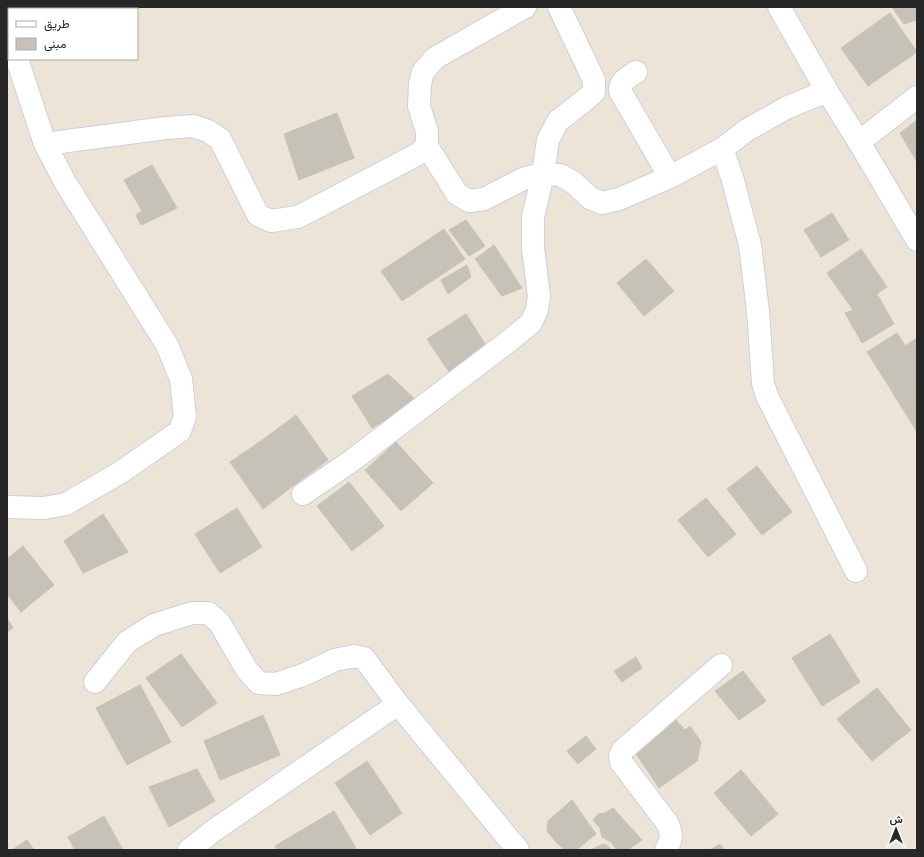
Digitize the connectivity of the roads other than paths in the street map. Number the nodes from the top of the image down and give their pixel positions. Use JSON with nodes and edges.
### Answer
{"nodes":[{"id":1,"x":524,"y":7,"type":"edge"},
{"id":2,"x":559,"y":7,"type":"edge"},
{"id":3,"x":779,"y":7,"type":"edge"},
{"id":4,"x":17,"y":60,"type":"edge"},
{"id":5,"x":636,"y":72,"type":"dead end"},
{"id":6,"x":827,"y":91,"type":"junction"},
{"id":7,"x":917,"y":97,"type":"edge"},
{"id":8,"x":858,"y":142,"type":"junction"},
{"id":9,"x":45,"y":144,"type":"junction"},
{"id":10,"x":427,"y":146,"type":"junction"},
{"id":11,"x":722,"y":149,"type":"junction"},
{"id":12,"x":543,"y":174,"type":"junction"},
{"id":13,"x":670,"y":177,"type":"junction"},
{"id":14,"x":917,"y":240,"type":"edge"},
{"id":15,"x":303,"y":494,"type":"dead end"},
{"id":16,"x":7,"y":507,"type":"edge"},
{"id":17,"x":856,"y":571,"type":"dead end"},
{"id":18,"x":721,"y":665,"type":"dead end"},
{"id":19,"x":95,"y":682,"type":"dead end"},
{"id":20,"x":398,"y":704,"type":"junction"},
{"id":21,"x":193,"y":849,"type":"edge"},
{"id":22,"x":518,"y":850,"type":"edge"},
{"id":23,"x":666,"y":850,"type":"edge"}],
"edges":[{"from":1,"to":10,"type":"street"},
{"from":2,"to":12,"type":"street"},
{"from":3,"to":6,"type":"street"},
{"from":4,"to":9,"type":"street"},
{"from":5,"to":13,"type":"street"},
{"from":6,"to":8,"type":"street"},
{"from":6,"to":11,"type":"street"},
{"from":7,"to":8,"type":"street"},
{"from":8,"to":14,"type":"street"},
{"from":9,"to":10,"type":"street"},
{"from":9,"to":16,"type":"street"},
{"from":10,"to":12,"type":"street"},
{"from":11,"to":13,"type":"street"},
{"from":11,"to":17,"type":"street"},
{"from":12,"to":13,"type":"street"},
{"from":12,"to":15,"type":"street"},
{"from":18,"to":23,"type":"street"},
{"from":19,"to":20,"type":"street"},
{"from":20,"to":21,"type":"street"},
{"from":20,"to":22,"type":"street"}]}
